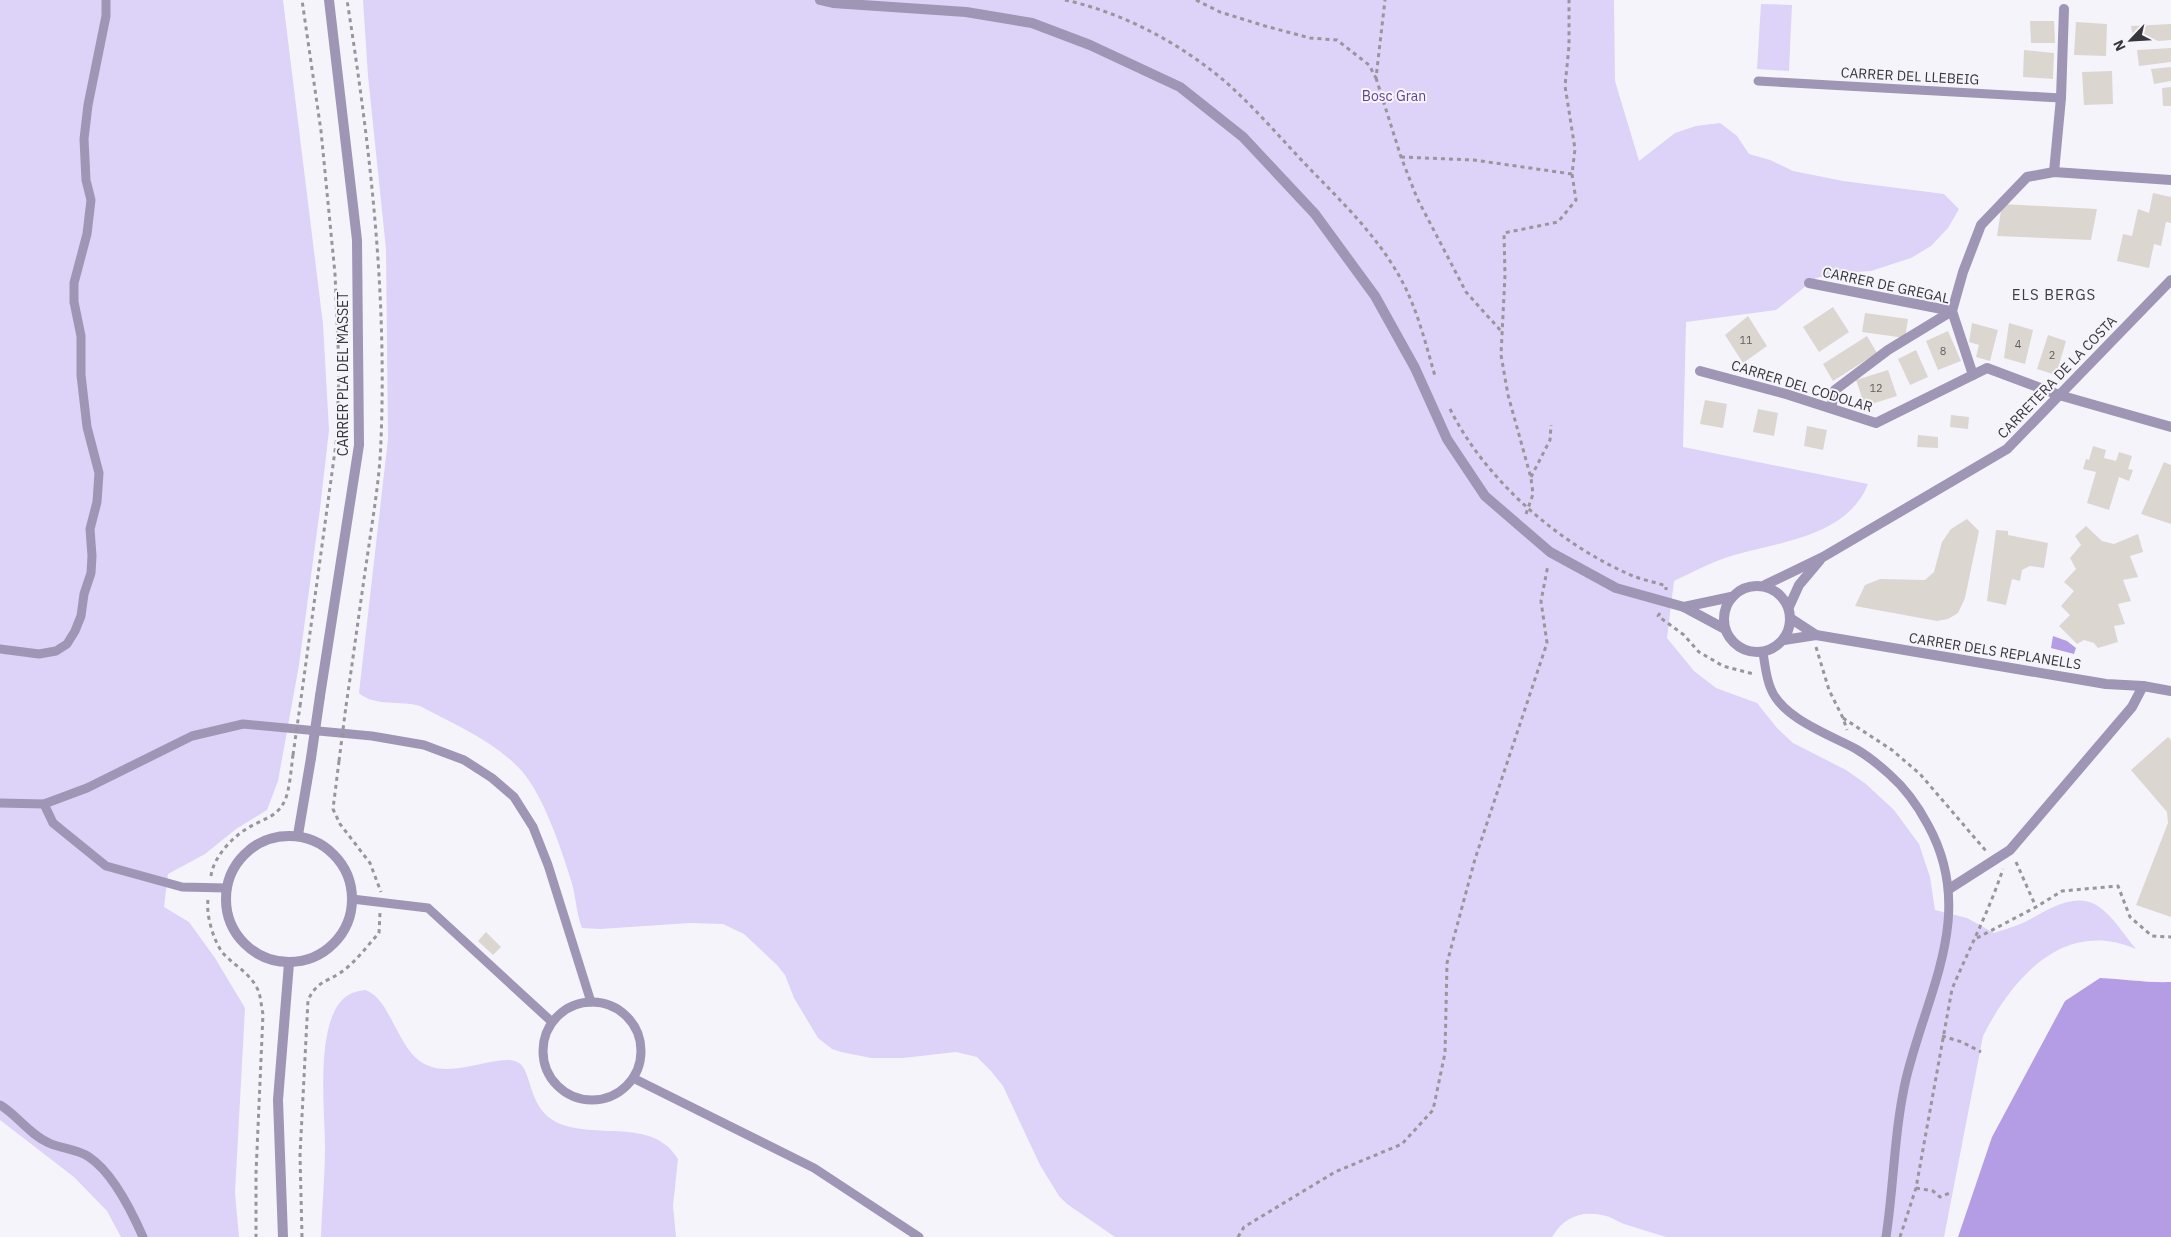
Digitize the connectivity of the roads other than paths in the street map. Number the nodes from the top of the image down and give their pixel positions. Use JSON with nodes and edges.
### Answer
{"nodes":[{"id":1,"x":106,"y":0,"type":"edge"},
{"id":2,"x":329,"y":0,"type":"edge"},
{"id":3,"x":820,"y":0,"type":"edge"},
{"id":4,"x":2064,"y":9,"type":"dead end"},
{"id":5,"x":1758,"y":81,"type":"dead end"},
{"id":6,"x":2061,"y":98,"type":"junction"},
{"id":7,"x":2054,"y":172,"type":"junction"},
{"id":8,"x":2171,"y":180,"type":"edge"},
{"id":9,"x":2171,"y":280,"type":"edge"},
{"id":10,"x":1808,"y":283,"type":"dead end"},
{"id":11,"x":1952,"y":311,"type":"junction"},
{"id":12,"x":1700,"y":371,"type":"dead end"},
{"id":13,"x":1973,"y":375,"type":"junction"},
{"id":14,"x":2059,"y":394,"type":"junction"},
{"id":15,"x":1830,"y":408,"type":"junction"},
{"id":16,"x":2171,"y":427,"type":"edge"},
{"id":17,"x":1823,"y":557,"type":"junction"},
{"id":18,"x":1765,"y":585,"type":"junction"},
{"id":19,"x":1731,"y":597,"type":"junction"},
{"id":20,"x":1684,"y":607,"type":"junction"},
{"id":21,"x":1790,"y":612,"type":"junction"},
{"id":22,"x":1725,"y":629,"type":"junction"},
{"id":23,"x":1816,"y":635,"type":"junction"},
{"id":24,"x":1784,"y":640,"type":"junction"},
{"id":25,"x":0,"y":649,"type":"edge"},
{"id":26,"x":1763,"y":652,"type":"junction"},
{"id":27,"x":2143,"y":686,"type":"junction"},
{"id":28,"x":2171,"y":691,"type":"edge"},
{"id":29,"x":0,"y":804,"type":"edge"},
{"id":30,"x":44,"y":804,"type":"junction"},
{"id":31,"x":298,"y":836,"type":"junction"},
{"id":32,"x":226,"y":888,"type":"junction"},
{"id":33,"x":1949,"y":889,"type":"junction"},
{"id":34,"x":352,"y":900,"type":"junction"},
{"id":35,"x":289,"y":963,"type":"junction"},
{"id":36,"x":591,"y":1002,"type":"junction"},
{"id":37,"x":552,"y":1022,"type":"junction"},
{"id":38,"x":633,"y":1078,"type":"junction"},
{"id":39,"x":0,"y":1105,"type":"edge"},
{"id":40,"x":143,"y":1237,"type":"edge"},
{"id":41,"x":283,"y":1237,"type":"edge"},
{"id":42,"x":919,"y":1237,"type":"edge"},
{"id":43,"x":1886,"y":1237,"type":"edge"}],
"edges":[{"from":1,"to":25,"type":"lane"},
{"from":2,"to":31,"type":"street","name":"CARRER PLA DEL MASSET","bridge":true},
{"from":3,"to":20,"type":"street"},
{"from":4,"to":6,"type":"street"},
{"from":5,"to":6,"type":"lane","name":"CARRER DEL LLEBEIG"},
{"from":6,"to":7,"type":"street"},
{"from":7,"to":8,"type":"street"},
{"from":7,"to":11,"type":"street"},
{"from":9,"to":14,"type":"street","name":"CARRETERA DE LA COSTA"},
{"from":10,"to":11,"type":"street","name":"CARRER DE GREGAL"},
{"from":11,"to":13,"type":"street","name":"CARRER DE GREGAL"},
{"from":11,"to":15,"type":"street"},
{"from":12,"to":15,"type":"street","name":"CARRER DEL CODOLAR"},
{"from":13,"to":14,"type":"street","name":"CARRER DEL CODOLAR"},
{"from":13,"to":15,"type":"street","name":"CARRER DEL CODOLAR"},
{"from":14,"to":16,"type":"street","name":"CARRER DEL CODOLAR"},
{"from":14,"to":17,"type":"street","name":"CARRETERA DE LA COSTA"},
{"from":17,"to":18,"type":"street","name":"CARRETERA DE LA COSTA"},
{"from":17,"to":21,"type":"street","name":"CARRETERA DE LA COSTA"},
{"from":18,"to":19,"type":"street"},
{"from":18,"to":21,"type":"street"},
{"from":19,"to":20,"type":"street"},
{"from":19,"to":22,"type":"street"},
{"from":20,"to":22,"type":"street"},
{"from":21,"to":23,"type":"street","name":"CARRER DELS REPLANELLS"},
{"from":21,"to":24,"type":"street"},
{"from":22,"to":26,"type":"street"},
{"from":23,"to":24,"type":"street","name":"CARRER DELS REPLANELLS"},
{"from":23,"to":27,"type":"street","name":"CARRER DELS REPLANELLS"},
{"from":24,"to":26,"type":"street"},
{"from":26,"to":33,"type":"lane"},
{"from":27,"to":28,"type":"street","name":"CARRER DELS REPLANELLS"},
{"from":27,"to":33,"type":"street"},
{"from":29,"to":30,"type":"lane"},
{"from":30,"to":32,"type":"lane"},
{"from":30,"to":36,"type":"lane"},
{"from":31,"to":32,"type":"street"},
{"from":31,"to":34,"type":"street"},
{"from":32,"to":35,"type":"street"},
{"from":33,"to":43,"type":"lane"},
{"from":34,"to":35,"type":"street"},
{"from":34,"to":37,"type":"lane"},
{"from":35,"to":41,"type":"street"},
{"from":36,"to":37,"type":"lane"},
{"from":36,"to":38,"type":"lane"},
{"from":37,"to":38,"type":"lane"},
{"from":38,"to":42,"type":"lane"},
{"from":39,"to":40,"type":"lane"}]}
